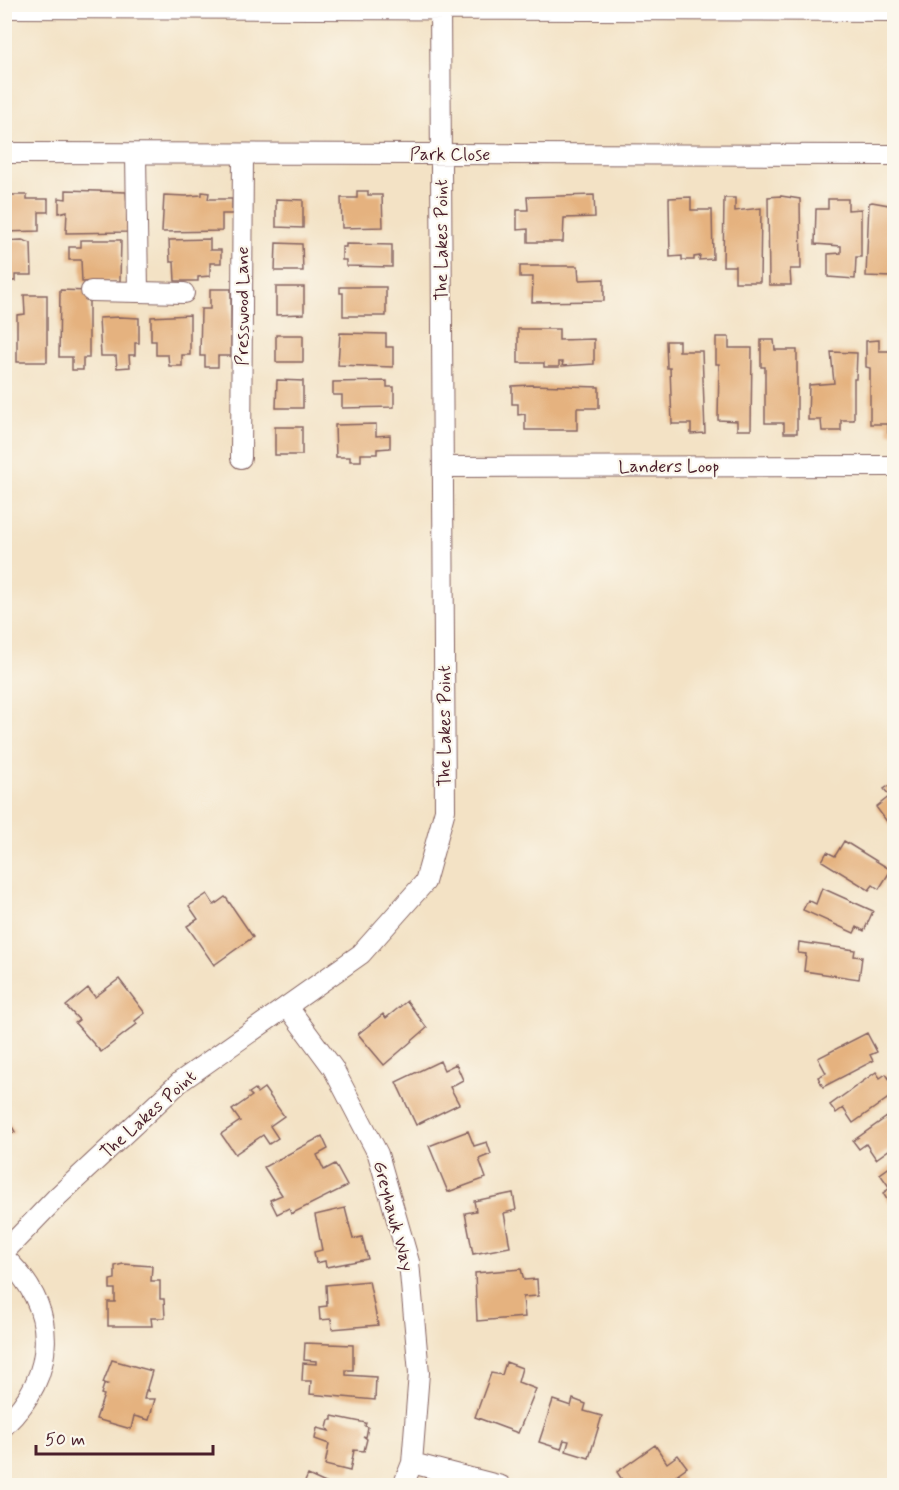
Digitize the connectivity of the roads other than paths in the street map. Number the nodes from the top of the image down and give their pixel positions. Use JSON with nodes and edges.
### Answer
{"nodes":[{"id":1,"x":139,"y":7,"type":"edge"},
{"id":2,"x":247,"y":7,"type":"edge"},
{"id":3,"x":4,"y":8,"type":"edge"},
{"id":4,"x":440,"y":8,"type":"edge"},
{"id":5,"x":894,"y":11,"type":"edge"},
{"id":6,"x":4,"y":153,"type":"edge"},
{"id":7,"x":136,"y":154,"type":"junction"},
{"id":8,"x":243,"y":154,"type":"junction"},
{"id":9,"x":441,"y":154,"type":"junction"},
{"id":10,"x":894,"y":155,"type":"edge"},
{"id":11,"x":91,"y":291,"type":"dead end"},
{"id":12,"x":138,"y":292,"type":"junction"},
{"id":13,"x":184,"y":293,"type":"dead end"},
{"id":14,"x":240,"y":458,"type":"dead end"},
{"id":15,"x":894,"y":465,"type":"edge"},
{"id":16,"x":443,"y":467,"type":"junction"},
{"id":17,"x":287,"y":1006,"type":"junction"},
{"id":18,"x":4,"y":1252,"type":"edge"},
{"id":19,"x":4,"y":1257,"type":"edge"},
{"id":20,"x":4,"y":1426,"type":"edge"},
{"id":21,"x":412,"y":1463,"type":"junction"},
{"id":22,"x":403,"y":1485,"type":"edge"},
{"id":23,"x":501,"y":1485,"type":"edge"}],
"edges":[{"from":1,"to":2,"type":"street"},
{"from":1,"to":3,"type":"street"},
{"from":2,"to":4,"type":"street"},
{"from":4,"to":5,"type":"street"},
{"from":4,"to":9,"type":"street","name":"The Lakes Point"},
{"from":6,"to":7,"type":"street","name":"Park Close"},
{"from":7,"to":8,"type":"street","name":"Park Close"},
{"from":7,"to":12,"type":"street"},
{"from":8,"to":9,"type":"street","name":"Park Close"},
{"from":8,"to":14,"type":"street","name":"Presswood Lane"},
{"from":9,"to":10,"type":"street","name":"Park Close"},
{"from":9,"to":16,"type":"street","name":"The Lakes Point"},
{"from":11,"to":12,"type":"street"},
{"from":12,"to":13,"type":"street"},
{"from":15,"to":16,"type":"street","name":"Landers Loop"},
{"from":16,"to":17,"type":"street","name":"The Lakes Point"},
{"from":17,"to":18,"type":"street","name":"The Lakes Point"},
{"from":17,"to":21,"type":"street","name":"Greyhawk Way"},
{"from":19,"to":20,"type":"street"},
{"from":21,"to":22,"type":"street","name":"Greyhawk Way"},
{"from":21,"to":23,"type":"street"}]}
